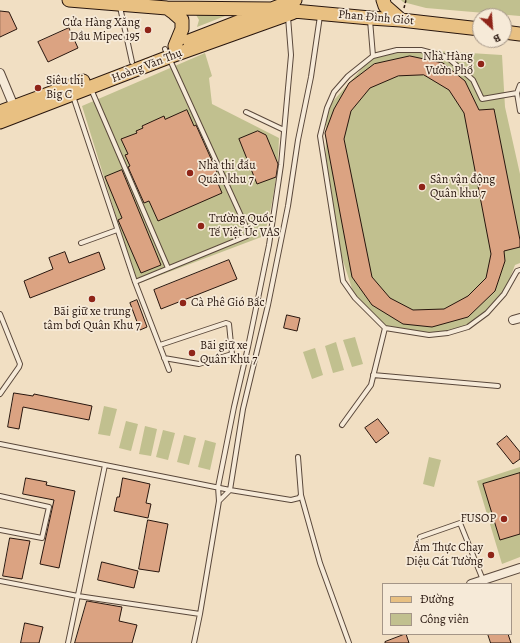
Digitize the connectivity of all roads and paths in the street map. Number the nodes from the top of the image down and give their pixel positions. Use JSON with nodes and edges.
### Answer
{"nodes":[{"id":1,"x":69,"y":0,"type":"edge"},
{"id":2,"x":383,"y":0,"type":"edge"},
{"id":3,"x":120,"y":5,"type":"junction"},
{"id":4,"x":167,"y":8,"type":"junction"},
{"id":5,"x":272,"y":9,"type":"junction"},
{"id":6,"x":293,"y":9,"type":"edge"},
{"id":7,"x":320,"y":13,"type":"junction"},
{"id":8,"x":370,"y":18,"type":"junction"},
{"id":9,"x":401,"y":20,"type":"junction"},
{"id":10,"x":472,"y":28,"type":"edge"},
{"id":11,"x":170,"y":51,"type":"junction"},
{"id":12,"x":373,"y":56,"type":"junction"},
{"id":13,"x":132,"y":62,"type":"junction"},
{"id":14,"x":0,"y":73,"type":"edge"},
{"id":15,"x":89,"y":83,"type":"junction"},
{"id":16,"x":520,"y":85,"type":"edge"},
{"id":17,"x":71,"y":90,"type":"junction"},
{"id":18,"x":517,"y":93,"type":"junction"},
{"id":19,"x":16,"y":111,"type":"junction"},
{"id":20,"x":520,"y":111,"type":"edge"},
{"id":21,"x":0,"y":112,"type":"edge"},
{"id":22,"x":246,"y":112,"type":"dead end"},
{"id":23,"x":0,"y":122,"type":"edge"},
{"id":24,"x":284,"y":130,"type":"junction"},
{"id":25,"x":118,"y":230,"type":"junction"},
{"id":26,"x":81,"y":243,"type":"dead end"},
{"id":27,"x":168,"y":268,"type":"junction"},
{"id":28,"x":520,"y":270,"type":"edge"},
{"id":29,"x":135,"y":282,"type":"junction"},
{"id":30,"x":0,"y":314,"type":"edge"},
{"id":31,"x":385,"y":328,"type":"junction"},
{"id":32,"x":160,"y":345,"type":"junction"},
{"id":33,"x":164,"y":358,"type":"junction"},
{"id":34,"x":169,"y":370,"type":"dead end"},
{"id":35,"x":373,"y":375,"type":"junction"},
{"id":36,"x":498,"y":386,"type":"dead end"},
{"id":37,"x":0,"y":394,"type":"edge"},
{"id":38,"x":342,"y":425,"type":"dead end"},
{"id":39,"x":0,"y":444,"type":"edge"},
{"id":40,"x":298,"y":456,"type":"dead end"},
{"id":41,"x":105,"y":465,"type":"junction"},
{"id":42,"x":218,"y":487,"type":"junction"},
{"id":43,"x":230,"y":490,"type":"junction"},
{"id":44,"x":301,"y":495,"type":"junction"},
{"id":45,"x":0,"y":496,"type":"edge"},
{"id":46,"x":219,"y":501,"type":"junction"},
{"id":47,"x":0,"y":530,"type":"edge"},
{"id":48,"x":420,"y":537,"type":"dead end"},
{"id":49,"x":520,"y":568,"type":"edge"},
{"id":50,"x":483,"y":580,"type":"junction"},
{"id":51,"x":0,"y":581,"type":"edge"},
{"id":52,"x":474,"y":583,"type":"edge"},
{"id":53,"x":78,"y":596,"type":"junction"},
{"id":54,"x":200,"y":614,"type":"junction"},
{"id":55,"x":68,"y":643,"type":"edge"},
{"id":56,"x":194,"y":643,"type":"edge"},
{"id":57,"x":349,"y":643,"type":"edge"}],
"edges":[{"from":1,"to":3,"type":"main road","name":"Phan Đình Giót"},
{"from":2,"to":9,"type":"main road"},
{"from":3,"to":4,"type":"main road","name":"Phan Đình Giót"},
{"from":3,"to":13,"type":"lane"},
{"from":4,"to":5,"type":"main road","name":"Phan Đình Giót"},
{"from":4,"to":11,"type":"main road"},
{"from":5,"to":6,"type":"main road","name":"Phan Đình Giót"},
{"from":5,"to":11,"type":"main road","name":"Hoàng Văn Thụ"},
{"from":6,"to":7,"type":"main road","name":"Phan Đình Giót"},
{"from":6,"to":11,"type":"main road","name":"Hoàng Văn Thụ"},
{"from":6,"to":24,"type":"lane"},
{"from":7,"to":8,"type":"main road","name":"Phan Đình Giót"},
{"from":7,"to":43,"type":"lane"},
{"from":8,"to":9,"type":"main road","name":"Phan Đình Giót"},
{"from":8,"to":12,"type":"lane"},
{"from":9,"to":10,"type":"main road","name":"Phan Đình Giót"},
{"from":11,"to":13,"type":"main road","name":"Hoàng Văn Thụ"},
{"from":11,"to":15,"type":"main road","name":"Hoàng Văn Thụ"},
{"from":11,"to":27,"type":"lane"},
{"from":12,"to":18,"type":"lane"},
{"from":12,"to":31,"type":"lane"},
{"from":13,"to":15,"type":"main road","name":"Hoàng Văn Thụ"},
{"from":14,"to":19,"type":"street"},
{"from":15,"to":17,"type":"main road","name":"Hoàng Văn Thụ"},
{"from":15,"to":27,"type":"lane"},
{"from":16,"to":18,"type":"lane"},
{"from":17,"to":19,"type":"main road","name":"Hoàng Văn Thụ"},
{"from":17,"to":25,"type":"lane"},
{"from":18,"to":20,"type":"lane"},
{"from":19,"to":21,"type":"main road","name":"Hoàng Văn Thụ"},
{"from":19,"to":23,"type":"main road","name":"Hoàng Văn Thụ"},
{"from":22,"to":24,"type":"lane"},
{"from":24,"to":42,"type":"lane"},
{"from":25,"to":26,"type":"lane"},
{"from":25,"to":29,"type":"lane"},
{"from":27,"to":29,"type":"lane"},
{"from":28,"to":31,"type":"lane"},
{"from":29,"to":32,"type":"lane"},
{"from":30,"to":37,"type":"lane"},
{"from":31,"to":35,"type":"lane"},
{"from":32,"to":33,"type":"lane"},
{"from":32,"to":33,"type":"lane"},
{"from":33,"to":34,"type":"lane"},
{"from":35,"to":36,"type":"lane"},
{"from":35,"to":38,"type":"lane"},
{"from":39,"to":41,"type":"lane"},
{"from":40,"to":44,"type":"lane"},
{"from":41,"to":42,"type":"lane"},
{"from":41,"to":53,"type":"lane"},
{"from":42,"to":43,"type":"lane"},
{"from":42,"to":46,"type":"lane"},
{"from":43,"to":44,"type":"lane"},
{"from":43,"to":46,"type":"lane"},
{"from":44,"to":57,"type":"lane"},
{"from":45,"to":47,"type":"lane"},
{"from":46,"to":54,"type":"lane"},
{"from":48,"to":50,"type":"lane"},
{"from":49,"to":50,"type":"street"},
{"from":50,"to":52,"type":"street"},
{"from":51,"to":53,"type":"lane"},
{"from":53,"to":54,"type":"lane"},
{"from":53,"to":55,"type":"lane"},
{"from":54,"to":56,"type":"lane"}]}
